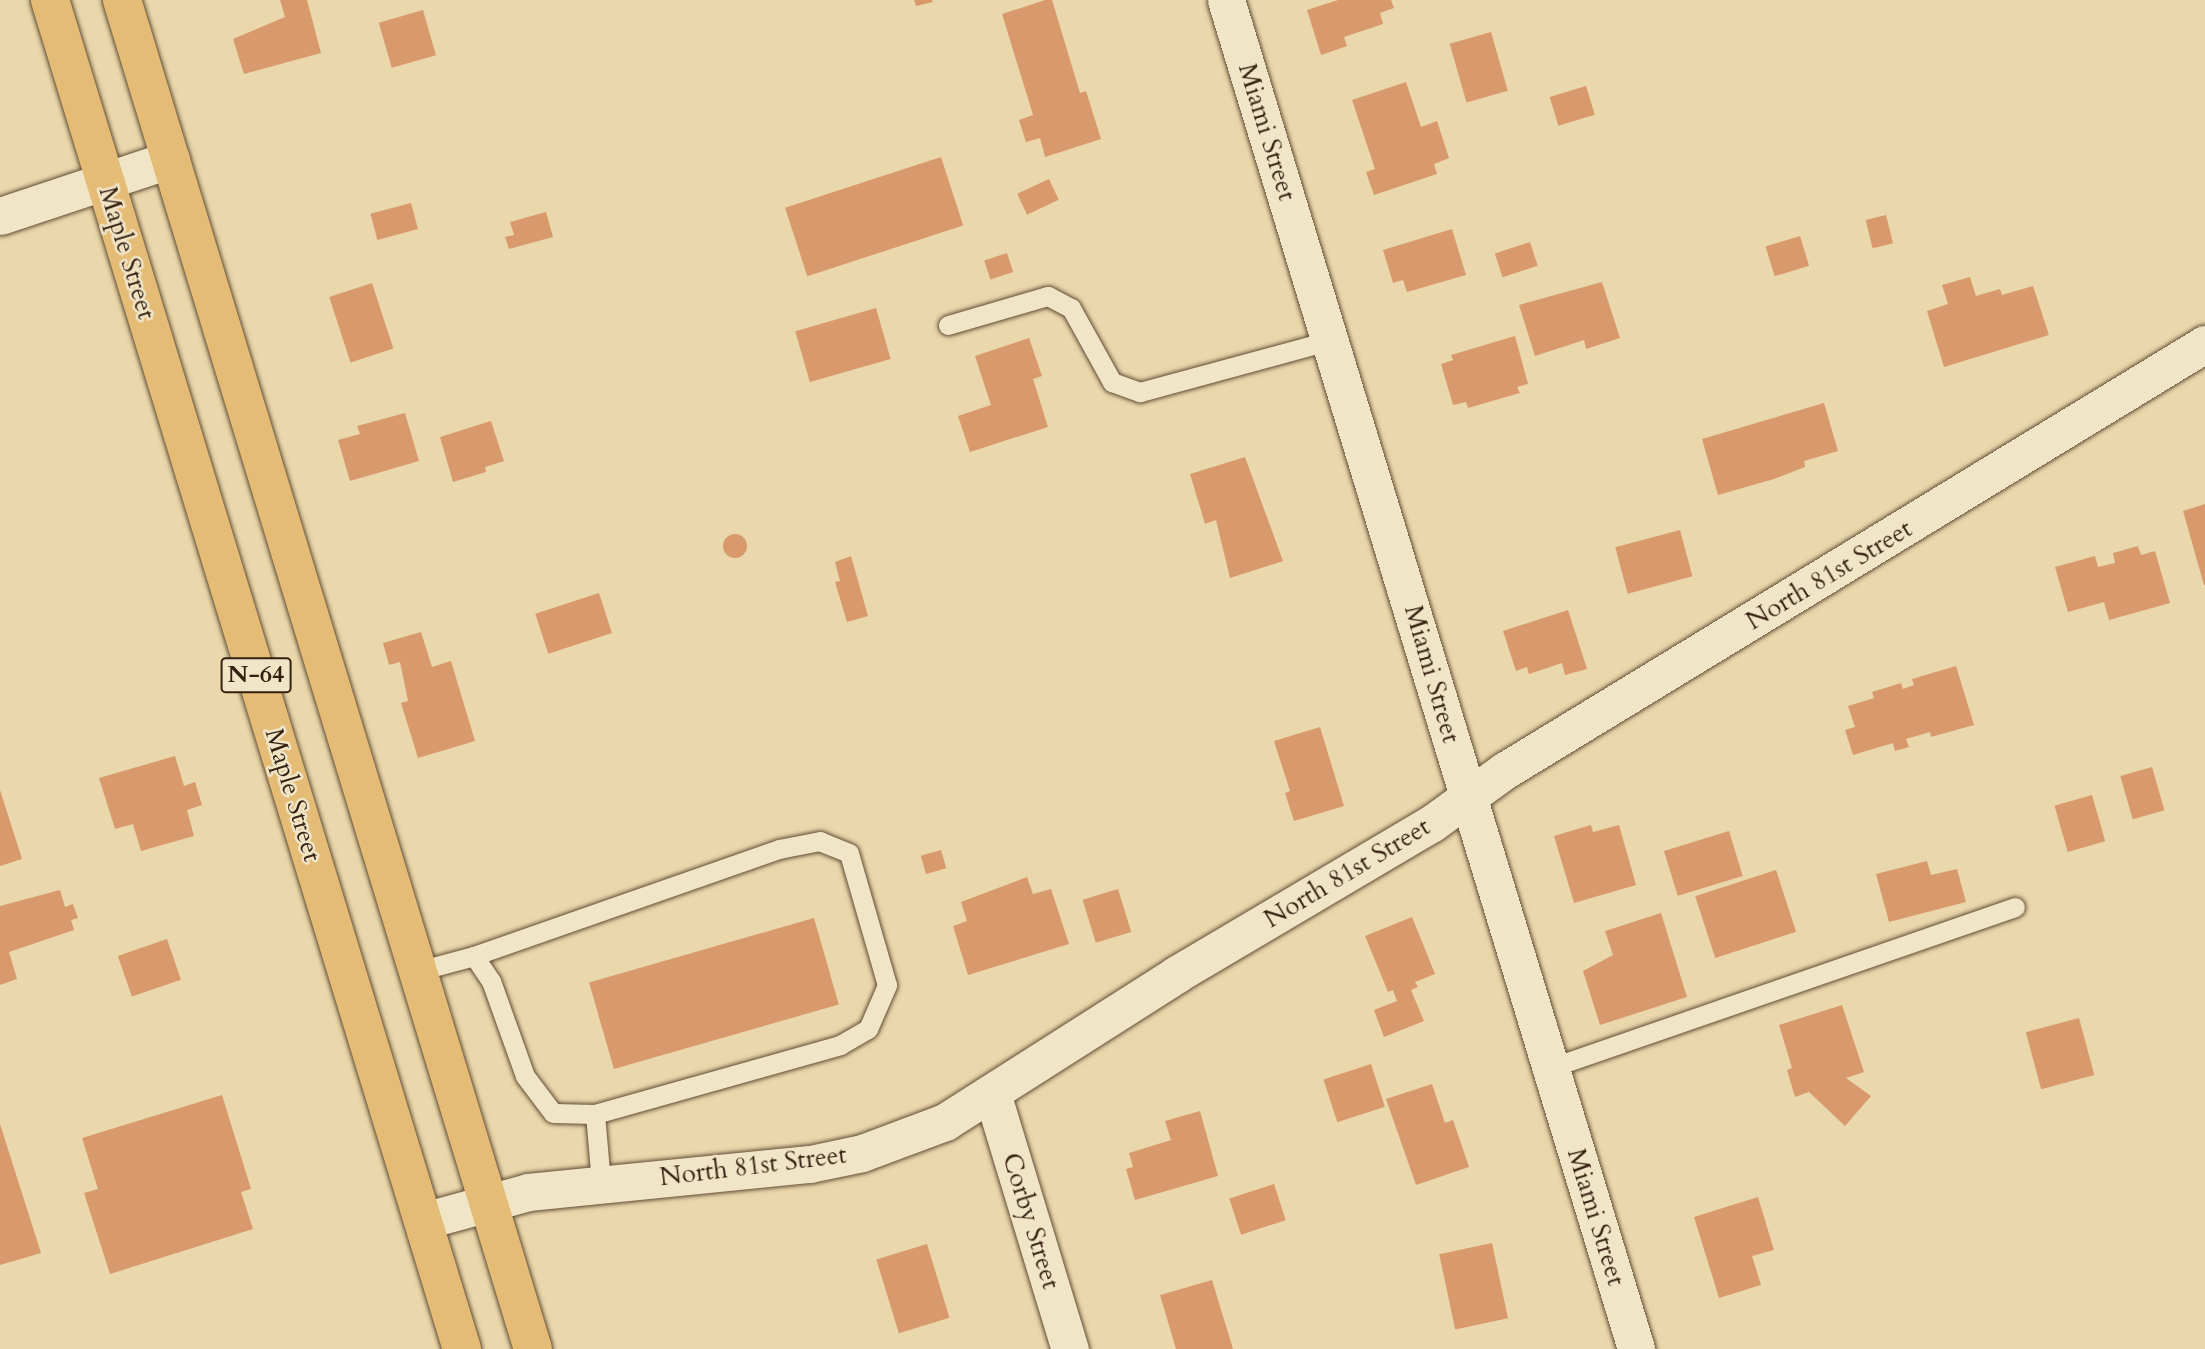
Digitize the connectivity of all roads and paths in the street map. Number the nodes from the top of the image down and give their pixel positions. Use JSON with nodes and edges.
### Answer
{"nodes":[{"id":1,"x":50,"y":0,"type":"edge"},
{"id":2,"x":122,"y":0,"type":"edge"},
{"id":3,"x":1226,"y":0,"type":"edge"},
{"id":4,"x":171,"y":159,"type":"junction"},
{"id":5,"x":105,"y":180,"type":"junction"},
{"id":6,"x":0,"y":216,"type":"edge"},
{"id":7,"x":948,"y":324,"type":"dead end"},
{"id":8,"x":1331,"y":340,"type":"junction"},
{"id":9,"x":2205,"y":344,"type":"edge"},
{"id":10,"x":1468,"y":798,"type":"junction"},
{"id":11,"x":2015,"y":907,"type":"dead end"},
{"id":12,"x":474,"y":956,"type":"junction"},
{"id":13,"x":418,"y":971,"type":"junction"},
{"id":14,"x":1550,"y":1068,"type":"junction"},
{"id":15,"x":992,"y":1093,"type":"junction"},
{"id":16,"x":595,"y":1114,"type":"junction"},
{"id":17,"x":601,"y":1182,"type":"junction"},
{"id":18,"x":487,"y":1202,"type":"junction"},
{"id":19,"x":423,"y":1221,"type":"junction"},
{"id":20,"x":462,"y":1349,"type":"edge"},
{"id":21,"x":533,"y":1349,"type":"edge"},
{"id":22,"x":1070,"y":1349,"type":"edge"},
{"id":23,"x":1636,"y":1349,"type":"edge"}],
"edges":[{"from":1,"to":5,"type":"main road","name":"Maple Street","number":"N-64"},
{"from":2,"to":4,"type":"main road","number":"N-64"},
{"from":3,"to":8,"type":"street","name":"Miami Street"},
{"from":4,"to":5,"type":"street"},
{"from":4,"to":13,"type":"main road","number":"N-64"},
{"from":5,"to":6,"type":"street"},
{"from":5,"to":19,"type":"main road","name":"Maple Street","number":"N-64"},
{"from":7,"to":8,"type":"lane"},
{"from":8,"to":10,"type":"street","name":"Miami Street"},
{"from":9,"to":10,"type":"street","name":"North 81st Street"},
{"from":10,"to":14,"type":"street","name":"Miami Street"},
{"from":10,"to":15,"type":"street","name":"North 81st Street"},
{"from":11,"to":14,"type":"lane"},
{"from":12,"to":13,"type":"lane"},
{"from":12,"to":16,"type":"lane"},
{"from":12,"to":16,"type":"lane"},
{"from":13,"to":18,"type":"main road","number":"N-64"},
{"from":14,"to":23,"type":"street","name":"Miami Street"},
{"from":15,"to":17,"type":"street","name":"North 81st Street"},
{"from":15,"to":22,"type":"street","name":"Corby Street"},
{"from":16,"to":17,"type":"lane"},
{"from":17,"to":18,"type":"street","name":"North 81st Street"},
{"from":18,"to":19,"type":"street","name":"North 81st Street"},
{"from":18,"to":21,"type":"main road","number":"N-64"},
{"from":19,"to":20,"type":"main road","name":"Maple Street","number":"N-64"}]}
